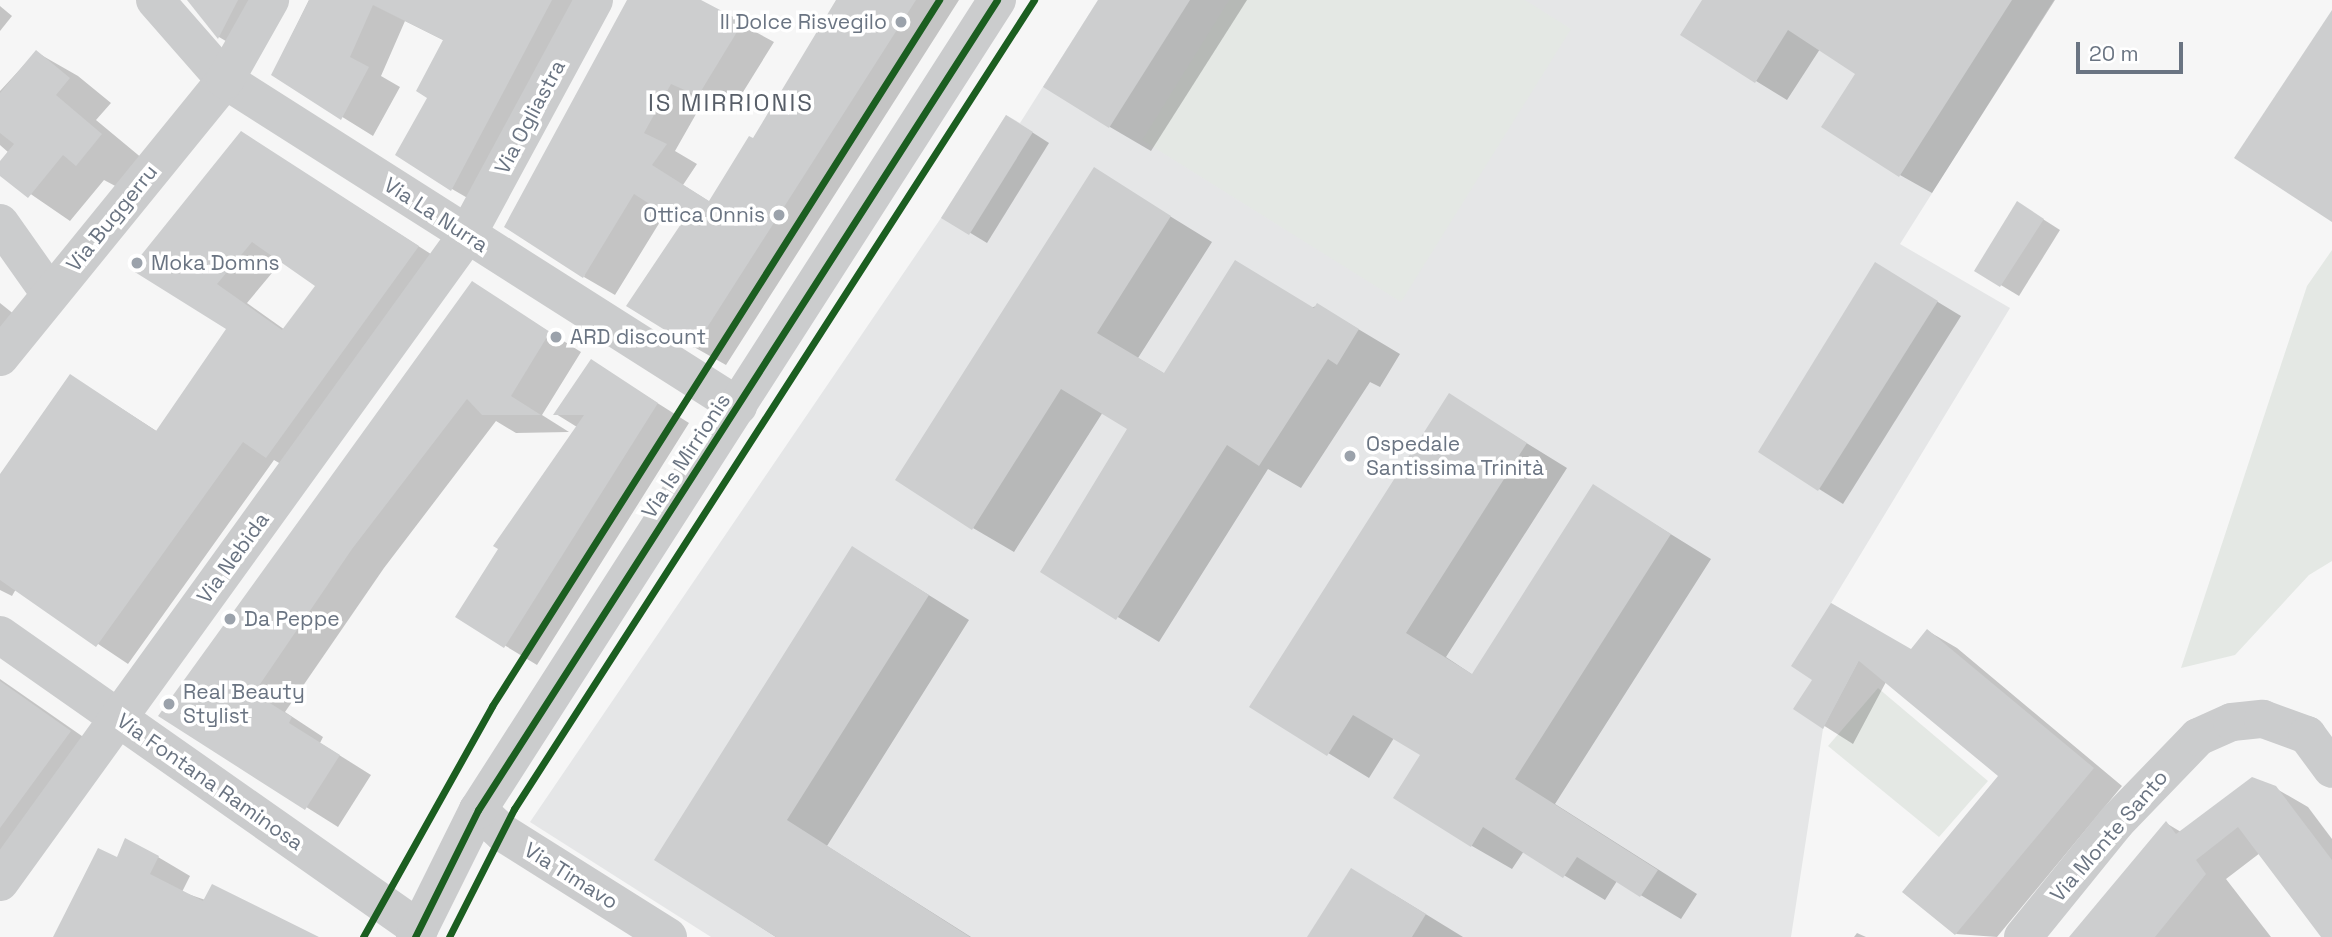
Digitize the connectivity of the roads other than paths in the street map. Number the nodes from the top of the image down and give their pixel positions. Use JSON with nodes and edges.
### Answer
{"nodes":[{"id":1,"x":155,"y":0,"type":"edge"},
{"id":2,"x":270,"y":0,"type":"edge"},
{"id":3,"x":594,"y":0,"type":"edge"},
{"id":4,"x":997,"y":0,"type":"edge"},
{"id":5,"x":225,"y":80,"type":"junction"},
{"id":6,"x":0,"y":223,"type":"edge"},
{"id":7,"x":467,"y":235,"type":"junction"},
{"id":8,"x":50,"y":294,"type":"junction"},
{"id":9,"x":0,"y":357,"type":"edge"},
{"id":10,"x":738,"y":406,"type":"junction"},
{"id":11,"x":0,"y":635,"type":"edge"},
{"id":12,"x":118,"y":718,"type":"junction"},
{"id":13,"x":2332,"y":769,"type":"edge"},
{"id":14,"x":478,"y":810,"type":"junction"},
{"id":15,"x":0,"y":882,"type":"edge"},
{"id":16,"x":417,"y":933,"type":"edge"},
{"id":17,"x":668,"y":937,"type":"edge"},
{"id":18,"x":2023,"y":937,"type":"edge"}],
"edges":[{"from":1,"to":5,"type":"street","name":"Via La Nurra"},
{"from":2,"to":5,"type":"street","name":"Via Buggerru"},
{"from":3,"to":7,"type":"street","name":"Via Ogliastra"},
{"from":4,"to":10,"type":"street","name":"Via Is Mirrionis"},
{"from":5,"to":7,"type":"street","name":"Via La Nurra"},
{"from":5,"to":8,"type":"street","name":"Via Buggerru"},
{"from":6,"to":8,"type":"street"},
{"from":7,"to":10,"type":"street","name":"Via La Nurra"},
{"from":7,"to":12,"type":"street","name":"Via Nebida"},
{"from":8,"to":9,"type":"street","name":"Via Buggerru"},
{"from":10,"to":14,"type":"street","name":"Via Is Mirrionis"},
{"from":11,"to":12,"type":"street","name":"Via Fontana Raminosa"},
{"from":12,"to":15,"type":"street","name":"Via Nebida"},
{"from":12,"to":16,"type":"street","name":"Via Fontana Raminosa"},
{"from":13,"to":18,"type":"street","name":"Via Monte Santo"},
{"from":14,"to":16,"type":"street","name":"Via Is Mirrionis"},
{"from":14,"to":17,"type":"street","name":"Via Timavo"}]}
